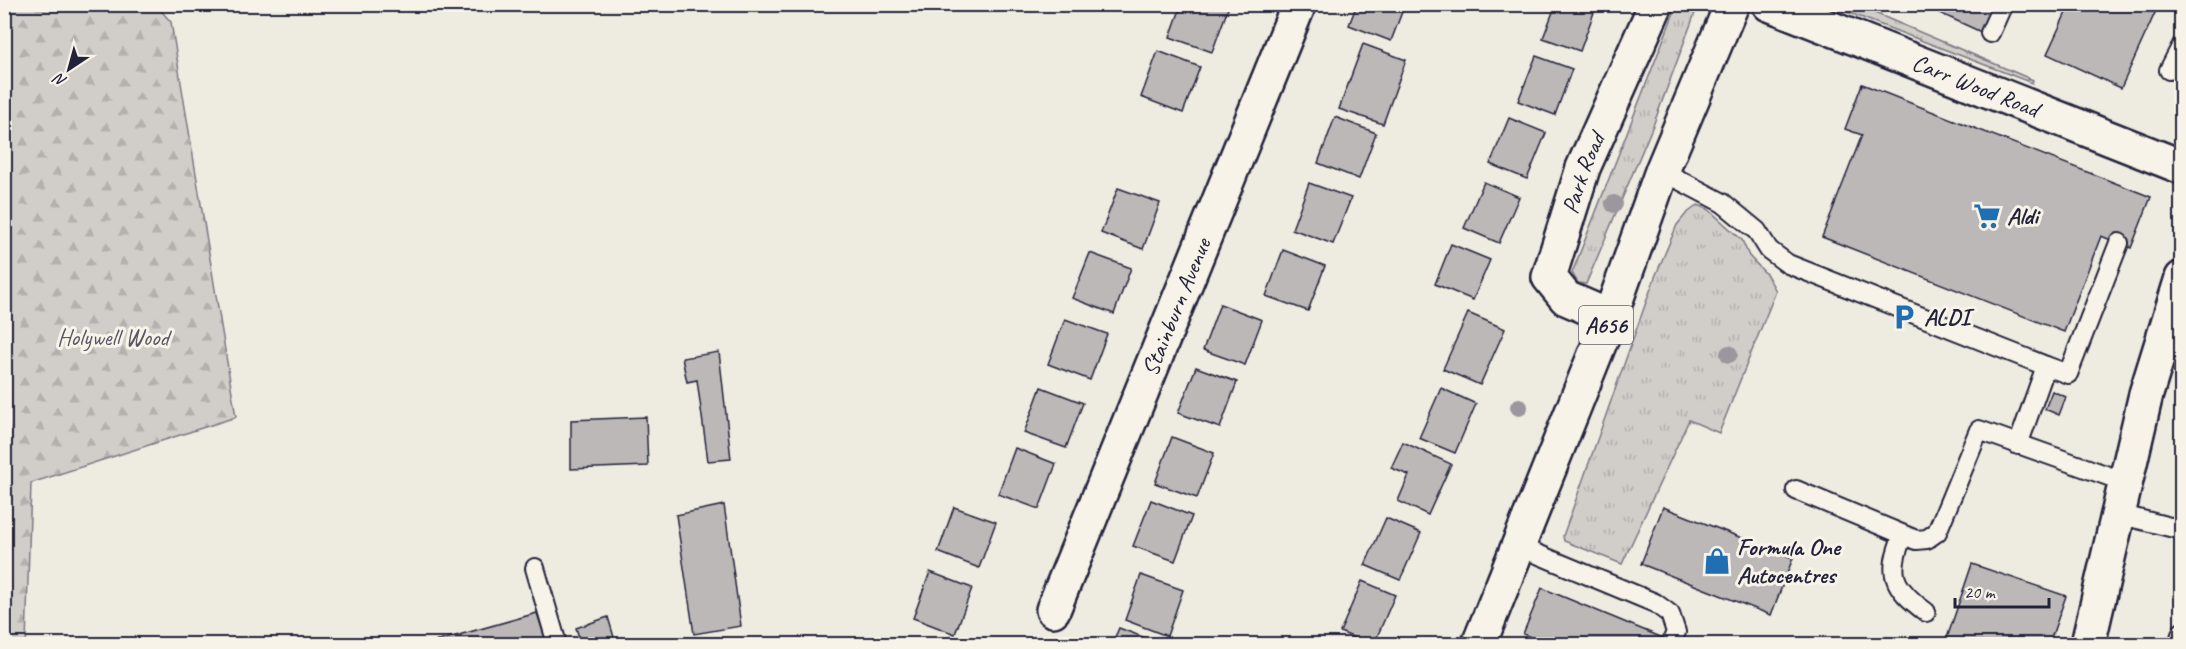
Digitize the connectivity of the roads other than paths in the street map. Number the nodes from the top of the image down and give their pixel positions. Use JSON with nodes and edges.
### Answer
{"nodes":[{"id":1,"x":1299,"y":4,"type":"edge"},
{"id":2,"x":1656,"y":4,"type":"edge"},
{"id":3,"x":1732,"y":4,"type":"edge"},
{"id":4,"x":1769,"y":4,"type":"edge"},
{"id":5,"x":2003,"y":4,"type":"edge"},
{"id":6,"x":1990,"y":33,"type":"dead end"},
{"id":7,"x":2181,"y":45,"type":"edge"},
{"id":8,"x":2169,"y":70,"type":"dead end"},
{"id":9,"x":2181,"y":167,"type":"edge"},
{"id":10,"x":1662,"y":171,"type":"junction"},
{"id":11,"x":2120,"y":243,"type":"dead end"},
{"id":12,"x":2181,"y":278,"type":"edge"},
{"id":13,"x":1610,"y":317,"type":"junction"},
{"id":14,"x":2173,"y":338,"type":"edge"},
{"id":15,"x":2046,"y":366,"type":"junction"},
{"id":16,"x":2018,"y":445,"type":"junction"},
{"id":17,"x":2125,"y":482,"type":"junction"},
{"id":18,"x":1796,"y":490,"type":"dead end"},
{"id":19,"x":2118,"y":514,"type":"junction"},
{"id":20,"x":2181,"y":530,"type":"edge"},
{"id":21,"x":1903,"y":535,"type":"junction"},
{"id":22,"x":1518,"y":546,"type":"junction"},
{"id":23,"x":535,"y":568,"type":"dead end"},
{"id":24,"x":1053,"y":610,"type":"dead end"},
{"id":25,"x":1926,"y":612,"type":"dead end"},
{"id":26,"x":2181,"y":632,"type":"edge"},
{"id":27,"x":1486,"y":642,"type":"edge"},
{"id":28,"x":557,"y":645,"type":"edge"},
{"id":29,"x":1671,"y":645,"type":"edge"},
{"id":30,"x":2088,"y":645,"type":"edge"},
{"id":31,"x":2178,"y":645,"type":"edge"}],
"edges":[{"from":1,"to":24,"type":"street","name":"Stainburn Avenue"},
{"from":2,"to":13,"type":"street","name":"Park Road"},
{"from":3,"to":10,"type":"street","number":"A656"},
{"from":4,"to":9,"type":"street","name":"Carr Wood Road"},
{"from":5,"to":6,"type":"lane"},
{"from":7,"to":8,"type":"lane"},
{"from":10,"to":13,"type":"street","number":"A656"},
{"from":10,"to":15,"type":"lane"},
{"from":11,"to":15,"type":"lane"},
{"from":12,"to":14,"type":"street"},
{"from":13,"to":22,"type":"street","number":"A656"},
{"from":14,"to":17,"type":"street"},
{"from":15,"to":16,"type":"lane"},
{"from":16,"to":17,"type":"lane"},
{"from":16,"to":21,"type":"lane"},
{"from":17,"to":19,"type":"street"},
{"from":18,"to":21,"type":"lane"},
{"from":19,"to":20,"type":"lane"},
{"from":19,"to":30,"type":"street"},
{"from":21,"to":25,"type":"lane"},
{"from":22,"to":27,"type":"street","number":"A656"},
{"from":22,"to":29,"type":"lane"},
{"from":23,"to":28,"type":"lane"},
{"from":26,"to":31,"type":"lane"}]}
